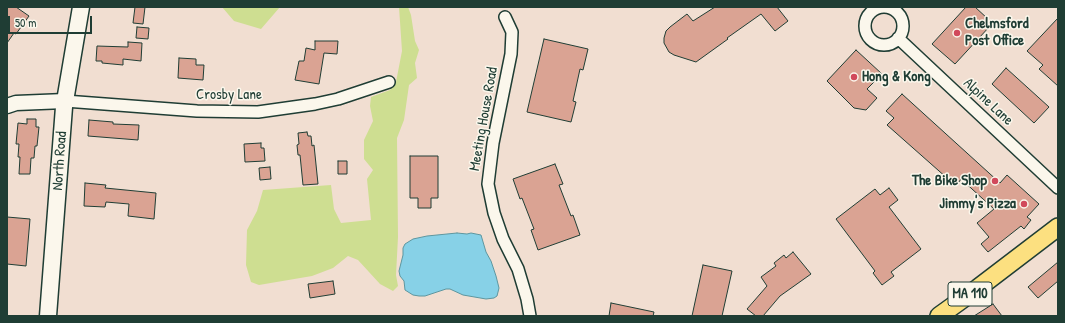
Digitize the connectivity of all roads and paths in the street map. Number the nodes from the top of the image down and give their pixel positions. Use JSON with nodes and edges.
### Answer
{"nodes":[{"id":1,"x":81,"y":7,"type":"edge"},
{"id":2,"x":505,"y":17,"type":"dead end"},
{"id":3,"x":898,"y":38,"type":"dead end"},
{"id":4,"x":389,"y":82,"type":"dead end"},
{"id":5,"x":65,"y":101,"type":"junction"},
{"id":6,"x":7,"y":106,"type":"edge"},
{"id":7,"x":1058,"y":188,"type":"edge"},
{"id":8,"x":1058,"y":227,"type":"edge"},
{"id":9,"x":48,"y":316,"type":"edge"},
{"id":10,"x":530,"y":316,"type":"edge"},
{"id":11,"x":939,"y":316,"type":"edge"}],
"edges":[{"from":1,"to":5,"type":"main road","name":"North Road"},
{"from":2,"to":10,"type":"street","name":"Meeting House Road"},
{"from":3,"to":7,"type":"street","name":"Alpine Lane"},
{"from":4,"to":5,"type":"street","name":"Crosby Lane"},
{"from":5,"to":6,"type":"street"},
{"from":5,"to":9,"type":"main road","name":"North Road"},
{"from":8,"to":11,"type":"main road","number":"MA 110"}]}
